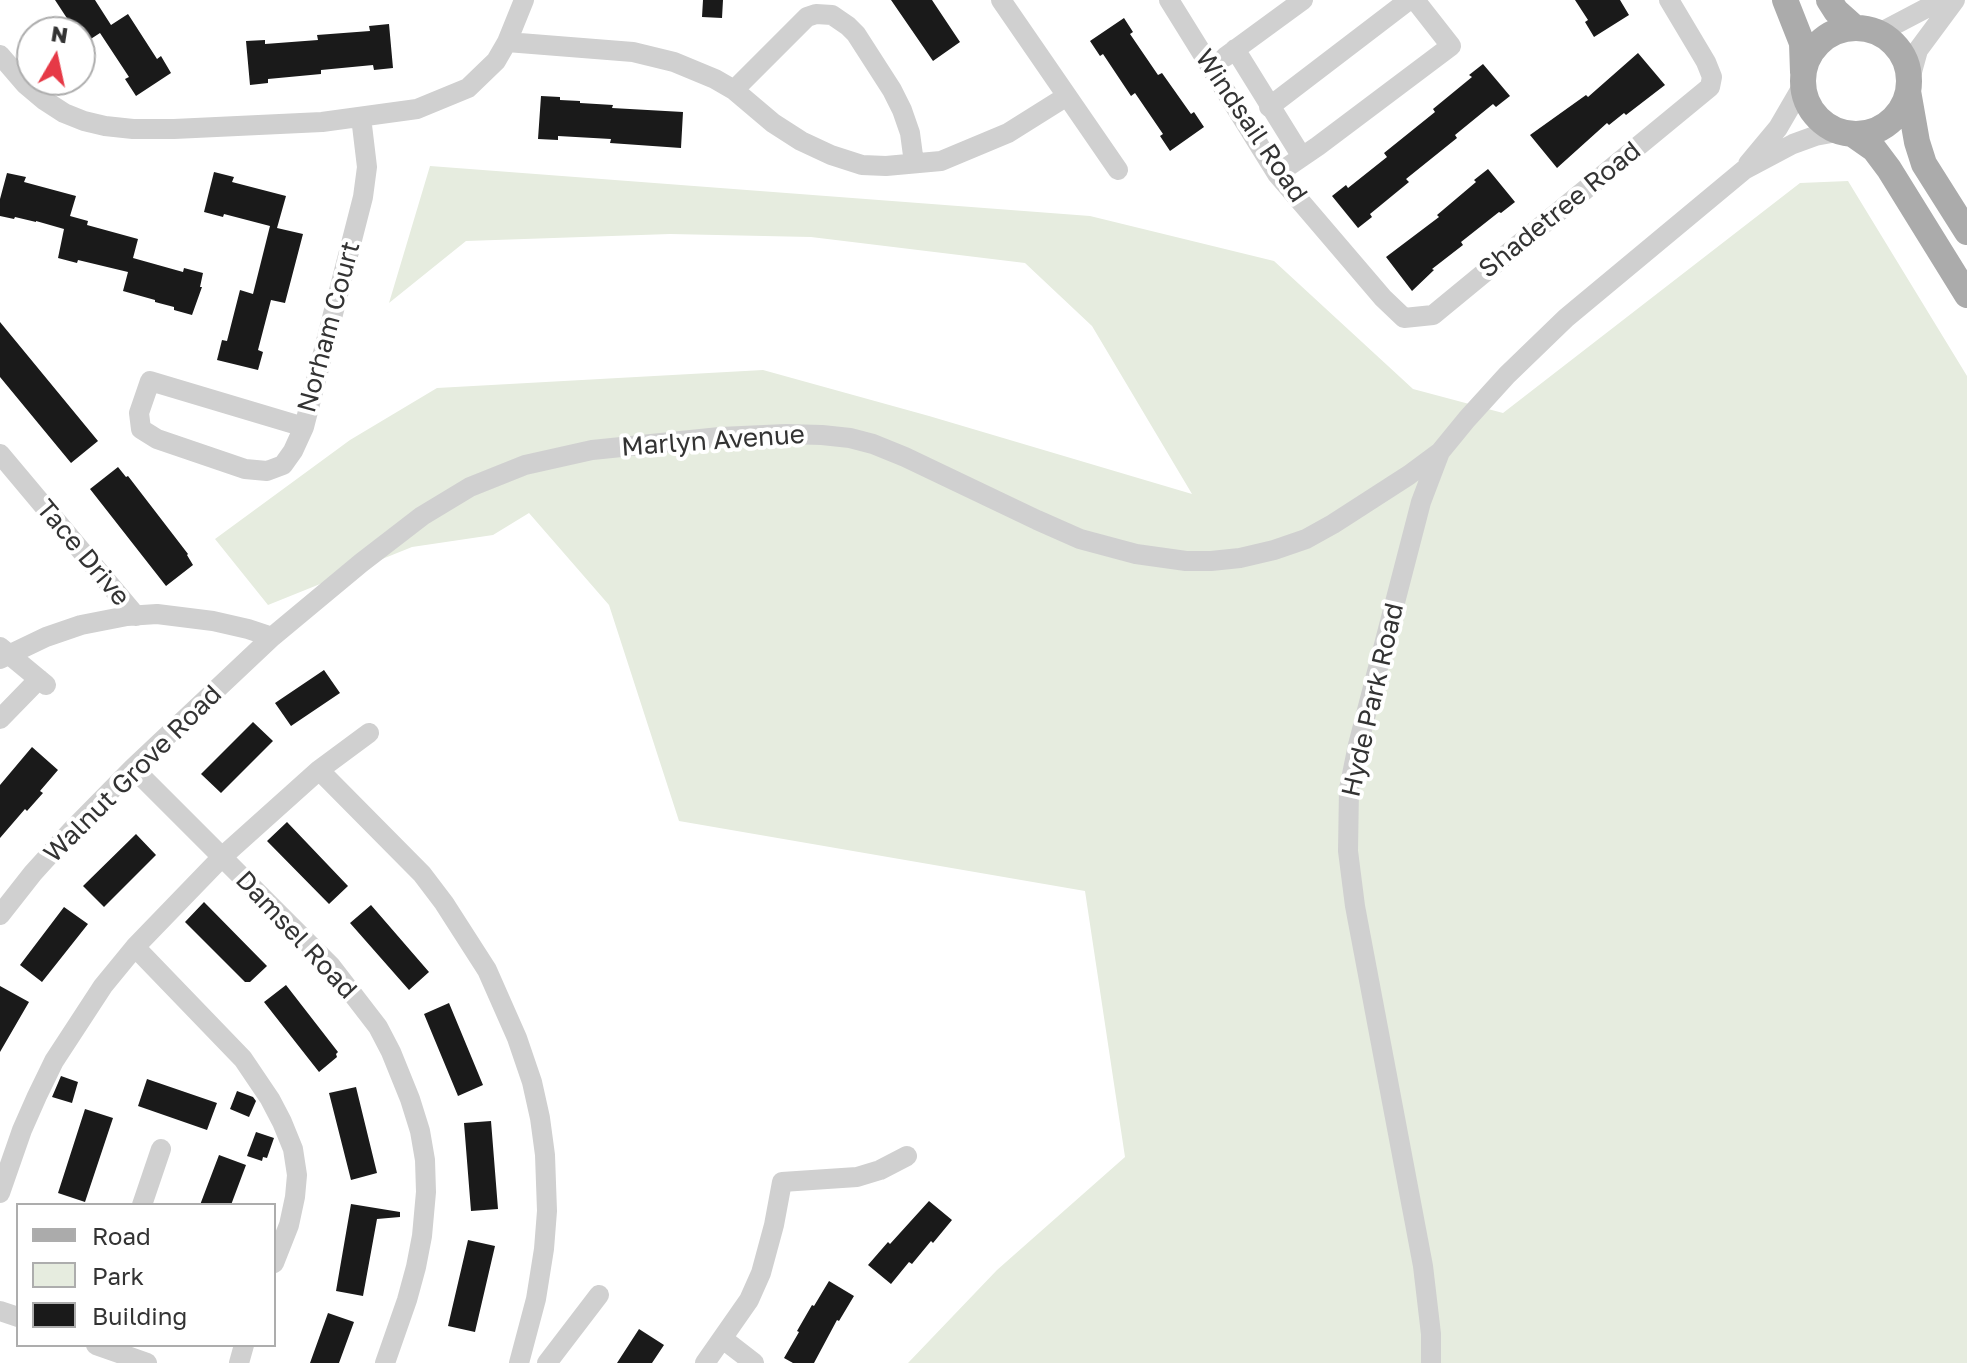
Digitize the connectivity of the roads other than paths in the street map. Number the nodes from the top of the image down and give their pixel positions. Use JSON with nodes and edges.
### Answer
{"nodes":[{"id":1,"x":524,"y":0,"type":"edge"},
{"id":2,"x":1001,"y":0,"type":"edge"},
{"id":3,"x":1169,"y":0,"type":"edge"},
{"id":4,"x":1303,"y":0,"type":"edge"},
{"id":5,"x":1412,"y":0,"type":"edge"},
{"id":6,"x":1669,"y":0,"type":"edge"},
{"id":7,"x":1785,"y":0,"type":"edge"},
{"id":8,"x":1829,"y":0,"type":"edge"},
{"id":9,"x":1942,"y":0,"type":"edge"},
{"id":10,"x":1955,"y":0,"type":"edge"},
{"id":11,"x":1867,"y":31,"type":"junction"},
{"id":12,"x":507,"y":42,"type":"junction"},
{"id":13,"x":1235,"y":49,"type":"junction"},
{"id":14,"x":0,"y":55,"type":"edge"},
{"id":15,"x":1211,"y":68,"type":"junction"},
{"id":16,"x":1803,"y":80,"type":"junction"},
{"id":17,"x":1909,"y":85,"type":"junction"},
{"id":18,"x":734,"y":90,"type":"junction"},
{"id":19,"x":1067,"y":96,"type":"junction"},
{"id":20,"x":1269,"y":107,"type":"junction"},
{"id":21,"x":361,"y":117,"type":"junction"},
{"id":22,"x":1846,"y":133,"type":"junction"},
{"id":23,"x":1302,"y":157,"type":"junction"},
{"id":24,"x":914,"y":163,"type":"junction"},
{"id":25,"x":1118,"y":170,"type":"dead end"},
{"id":26,"x":1744,"y":170,"type":"junction"},
{"id":27,"x":1277,"y":174,"type":"junction"},
{"id":28,"x":1967,"y":232,"type":"edge"},
{"id":29,"x":1967,"y":295,"type":"edge"},
{"id":30,"x":1404,"y":318,"type":"joint"},
{"id":31,"x":304,"y":427,"type":"junction"},
{"id":32,"x":1440,"y":452,"type":"junction"},
{"id":33,"x":0,"y":454,"type":"edge"},
{"id":34,"x":136,"y":616,"type":"junction"},
{"id":35,"x":272,"y":637,"type":"junction"},
{"id":36,"x":3,"y":653,"type":"edge"},
{"id":37,"x":0,"y":719,"type":"edge"},
{"id":38,"x":369,"y":733,"type":"dead end"},
{"id":39,"x":133,"y":768,"type":"junction"},
{"id":40,"x":319,"y":770,"type":"junction"},
{"id":41,"x":222,"y":857,"type":"junction"},
{"id":42,"x":0,"y":915,"type":"edge"},
{"id":43,"x":135,"y":947,"type":"junction"},
{"id":44,"x":161,"y":1149,"type":"dead end"},
{"id":45,"x":907,"y":1156,"type":"dead end"},
{"id":46,"x":0,"y":1193,"type":"edge"},
{"id":47,"x":143,"y":1203,"type":"edge"},
{"id":48,"x":276,"y":1258,"type":"edge"},
{"id":49,"x":599,"y":1295,"type":"dead end"},
{"id":50,"x":723,"y":1339,"type":"junction"},
{"id":51,"x":101,"y":1347,"type":"edge"},
{"id":52,"x":147,"y":1363,"type":"edge"},
{"id":53,"x":385,"y":1363,"type":"edge"},
{"id":54,"x":519,"y":1363,"type":"edge"},
{"id":55,"x":547,"y":1363,"type":"edge"},
{"id":56,"x":705,"y":1363,"type":"edge"},
{"id":57,"x":754,"y":1363,"type":"edge"},
{"id":58,"x":1431,"y":1363,"type":"edge"}],
"edges":[{"from":1,"to":12,"type":"street"},
{"from":2,"to":19,"type":"street"},
{"from":3,"to":15,"type":"street","name":"Windsail Road"},
{"from":4,"to":13,"type":"street"},
{"from":5,"to":20,"type":"street"},
{"from":5,"to":23,"type":"street"},
{"from":6,"to":30,"type":"street","name":"Shadetree Road"},
{"from":7,"to":16,"type":"main road"},
{"from":8,"to":11,"type":"main road"},
{"from":9,"to":11,"type":"street"},
{"from":10,"to":17,"type":"street"},
{"from":11,"to":16,"type":"main road"},
{"from":11,"to":17,"type":"main road"},
{"from":12,"to":18,"type":"street"},
{"from":12,"to":21,"type":"street"},
{"from":13,"to":15,"type":"street"},
{"from":13,"to":20,"type":"street"},
{"from":14,"to":21,"type":"street"},
{"from":15,"to":27,"type":"street","name":"Windsail Road"},
{"from":16,"to":22,"type":"main road"},
{"from":16,"to":26,"type":"street","name":"Hyde Park Road"},
{"from":17,"to":22,"type":"main road"},
{"from":17,"to":28,"type":"main road"},
{"from":18,"to":24,"type":"street"},
{"from":18,"to":24,"type":"street"},
{"from":19,"to":24,"type":"street"},
{"from":19,"to":25,"type":"street"},
{"from":20,"to":23,"type":"street"},
{"from":21,"to":31,"type":"street","name":"Norham Court"},
{"from":22,"to":26,"type":"street","name":"Hyde Park Road"},
{"from":22,"to":29,"type":"main road"},
{"from":23,"to":27,"type":"street"},
{"from":26,"to":32,"type":"street","name":"Hyde Park Road"},
{"from":27,"to":30,"type":"street","name":"Windsail Road"},
{"from":31,"to":31,"type":"street","name":"Norham Court"},
{"from":32,"to":35,"type":"street","name":"Marlyn Avenue"},
{"from":32,"to":58,"type":"street","name":"Hyde Park Road"},
{"from":33,"to":34,"type":"street","name":"Tace Drive"},
{"from":34,"to":35,"type":"street"},
{"from":34,"to":36,"type":"street"},
{"from":35,"to":39,"type":"street","name":"Walnut Grove Road"},
{"from":36,"to":37,"type":"street"},
{"from":38,"to":40,"type":"street"},
{"from":39,"to":41,"type":"street","name":"Damsel Road"},
{"from":39,"to":42,"type":"street","name":"Walnut Grove Road"},
{"from":40,"to":41,"type":"street"},
{"from":40,"to":54,"type":"street"},
{"from":41,"to":43,"type":"street"},
{"from":41,"to":53,"type":"street","name":"Damsel Road"},
{"from":43,"to":46,"type":"street"},
{"from":43,"to":48,"type":"street"},
{"from":44,"to":47,"type":"street"},
{"from":45,"to":50,"type":"street"},
{"from":49,"to":55,"type":"street"},
{"from":50,"to":56,"type":"street"},
{"from":50,"to":57,"type":"street"},
{"from":51,"to":52,"type":"street"}]}
